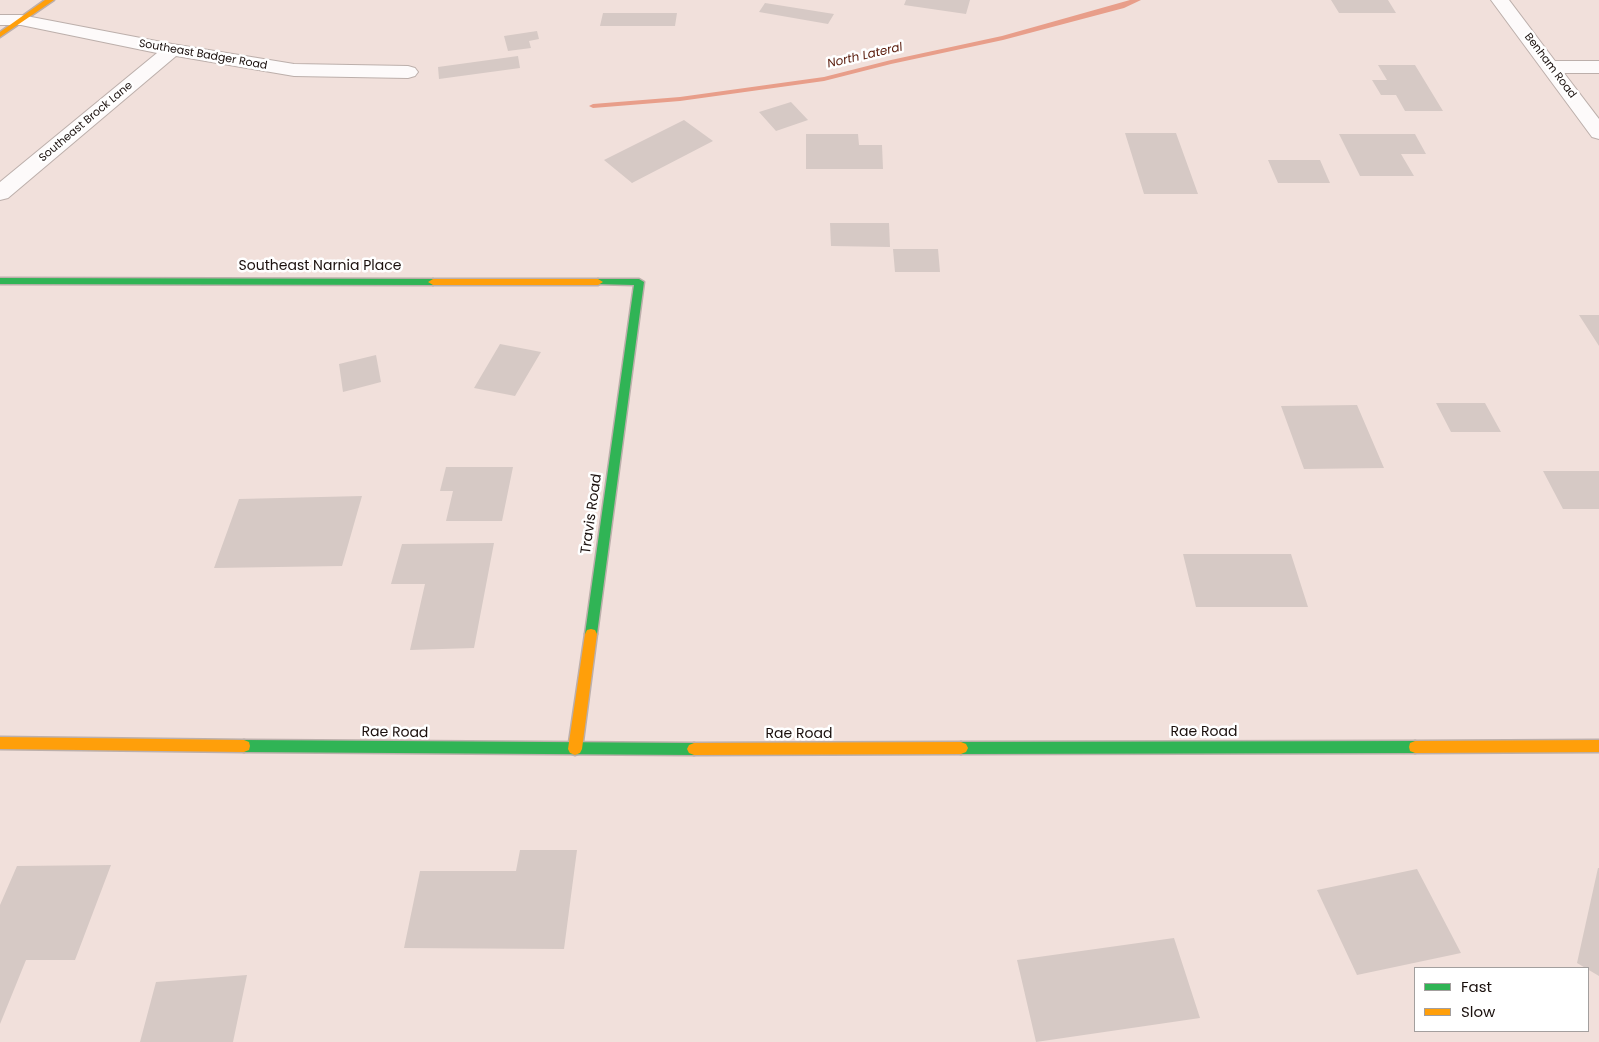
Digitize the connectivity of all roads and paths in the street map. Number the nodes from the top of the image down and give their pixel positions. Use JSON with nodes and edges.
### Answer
{"nodes":[{"id":1,"x":50,"y":0,"type":"edge"},
{"id":2,"x":1500,"y":0,"type":"edge"},
{"id":3,"x":0,"y":20,"type":"edge"},
{"id":4,"x":21,"y":20,"type":"junction"},
{"id":5,"x":0,"y":35,"type":"edge"},
{"id":6,"x":172,"y":50,"type":"junction"},
{"id":7,"x":1550,"y":67,"type":"junction"},
{"id":8,"x":1599,"y":68,"type":"edge"},
{"id":9,"x":408,"y":72,"type":"dead end"},
{"id":10,"x":1599,"y":132,"type":"edge"},
{"id":11,"x":0,"y":193,"type":"edge"},
{"id":12,"x":0,"y":281,"type":"edge"},
{"id":13,"x":639,"y":282,"type":"joint"},
{"id":14,"x":0,"y":744,"type":"edge"},
{"id":15,"x":1599,"y":746,"type":"edge"},
{"id":16,"x":575,"y":749,"type":"junction"}],
"edges":[{"from":1,"to":4,"type":"street"},
{"from":2,"to":7,"type":"street","name":"Benham Road"},
{"from":3,"to":4,"type":"street","name":"Southeast Badger Road"},
{"from":4,"to":5,"type":"street"},
{"from":4,"to":6,"type":"street","name":"Southeast Badger Road"},
{"from":6,"to":9,"type":"street","name":"Southeast Badger Road"},
{"from":6,"to":11,"type":"street","name":"Southeast Brock Lane"},
{"from":7,"to":8,"type":"street"},
{"from":7,"to":10,"type":"street","name":"Benham Road"},
{"from":12,"to":13,"type":"street","name":"Southeast Narnia Place"},
{"from":13,"to":16,"type":"street","name":"Travis Road"},
{"from":14,"to":16,"type":"street","name":"Rae Road"},
{"from":15,"to":16,"type":"street","name":"Rae Road"}]}
